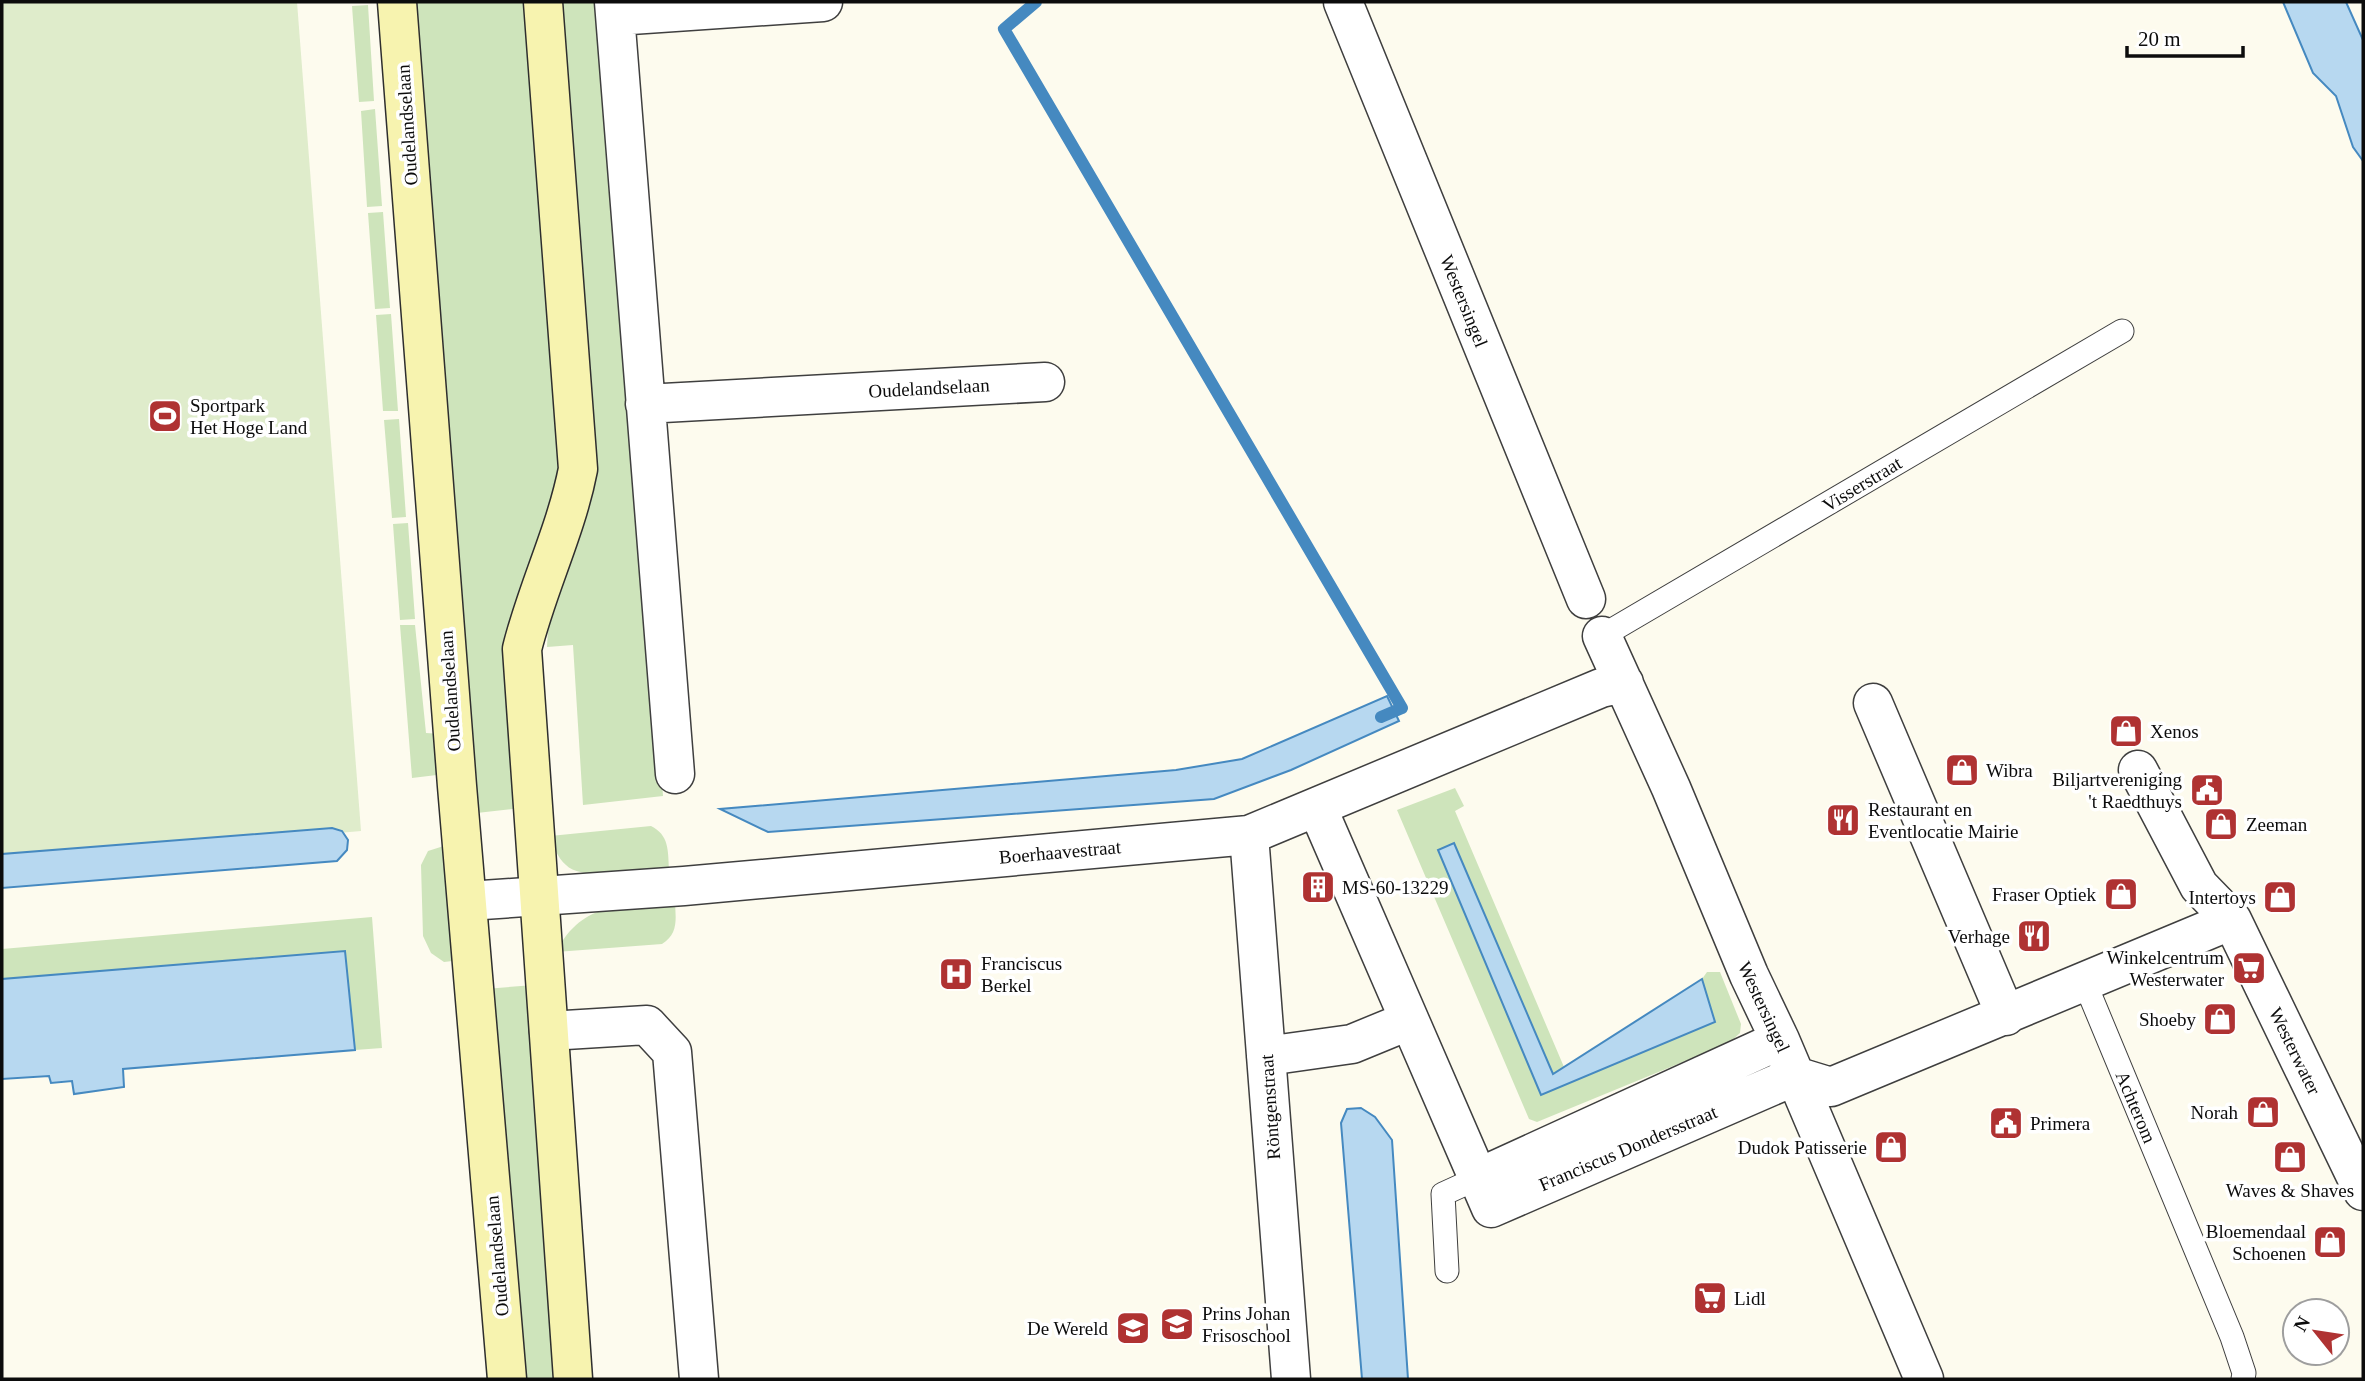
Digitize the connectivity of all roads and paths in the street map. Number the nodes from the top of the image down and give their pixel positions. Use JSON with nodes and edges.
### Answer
{"nodes":[{"id":1,"x":397,"y":2,"type":"edge"},
{"id":2,"x":543,"y":2,"type":"edge"},
{"id":3,"x":822,"y":2,"type":"edge"},
{"id":4,"x":1348,"y":3,"type":"edge"},
{"id":5,"x":615,"y":9,"type":"edge"},
{"id":6,"x":2122,"y":331,"type":"dead end"},
{"id":7,"x":1045,"y":382,"type":"dead end"},
{"id":8,"x":645,"y":404,"type":"junction"},
{"id":9,"x":1586,"y":599,"type":"dead end"},
{"id":10,"x":1602,"y":636,"type":"joint"},
{"id":11,"x":1624,"y":683,"type":"junction"},
{"id":12,"x":1873,"y":703,"type":"dead end"},
{"id":13,"x":2138,"y":770,"type":"dead end"},
{"id":14,"x":675,"y":774,"type":"dead end"},
{"id":15,"x":1317,"y":807,"type":"junction"},
{"id":16,"x":1249,"y":835,"type":"junction"},
{"id":17,"x":538,"y":896,"type":"junction"},
{"id":18,"x":468,"y":901,"type":"junction"},
{"id":19,"x":2232,"y":920,"type":"junction"},
{"id":20,"x":2085,"y":984,"type":"junction"},
{"id":21,"x":2006,"y":1016,"type":"junction"},
{"id":22,"x":1408,"y":1021,"type":"junction"},
{"id":23,"x":549,"y":1031,"type":"junction"},
{"id":24,"x":1780,"y":1040,"type":"junction"},
{"id":25,"x":1266,"y":1056,"type":"junction"},
{"id":26,"x":1795,"y":1076,"type":"junction"},
{"id":27,"x":1478,"y":1178,"type":"junction"},
{"id":28,"x":2363,"y":1191,"type":"edge"},
{"id":29,"x":1447,"y":1271,"type":"dead end"},
{"id":30,"x":507,"y":1379,"type":"edge"},
{"id":31,"x":573,"y":1379,"type":"edge"},
{"id":32,"x":699,"y":1379,"type":"edge"},
{"id":33,"x":1291,"y":1379,"type":"edge"},
{"id":34,"x":1924,"y":1379,"type":"edge"},
{"id":35,"x":2243,"y":1379,"type":"edge"}],
"edges":[{"from":1,"to":18,"type":"street","name":"Oudelandselaan"},
{"from":2,"to":17,"type":"street"},
{"from":3,"to":5,"type":"street"},
{"from":4,"to":9,"type":"street","name":"Westersingel"},
{"from":5,"to":8,"type":"street"},
{"from":6,"to":10,"type":"lane","name":"Visserstraat"},
{"from":7,"to":8,"type":"street","name":"Oudelandselaan"},
{"from":8,"to":14,"type":"street"},
{"from":10,"to":11,"type":"street","name":"Westersingel"},
{"from":11,"to":15,"type":"street","name":"Boerhaavestraat"},
{"from":11,"to":24,"type":"street","name":"Westersingel"},
{"from":12,"to":21,"type":"street"},
{"from":13,"to":19,"type":"street","name":"Westerwater"},
{"from":15,"to":16,"type":"street","name":"Boerhaavestraat"},
{"from":15,"to":22,"type":"street","name":"Franciscus Dondersstraat"},
{"from":16,"to":17,"type":"street","name":"Boerhaavestraat"},
{"from":16,"to":25,"type":"street","name":"Röntgenstraat"},
{"from":17,"to":18,"type":"street","name":"Boerhaavestraat"},
{"from":17,"to":23,"type":"street"},
{"from":18,"to":30,"type":"street","name":"Oudelandselaan"},
{"from":19,"to":20,"type":"street"},
{"from":19,"to":28,"type":"street","name":"Westerwater"},
{"from":20,"to":21,"type":"street"},
{"from":20,"to":35,"type":"lane","name":"Achterom"},
{"from":21,"to":26,"type":"street"},
{"from":22,"to":25,"type":"street"},
{"from":22,"to":27,"type":"street","name":"Franciscus Dondersstraat"},
{"from":23,"to":31,"type":"street"},
{"from":23,"to":32,"type":"street"},
{"from":24,"to":26,"type":"street","name":"Westersingel"},
{"from":24,"to":27,"type":"street","name":"Franciscus Dondersstraat"},
{"from":25,"to":33,"type":"street","name":"Röntgenstraat"},
{"from":26,"to":27,"type":"street","name":"Franciscus Dondersstraat"},
{"from":26,"to":34,"type":"street","name":"Westersingel"},
{"from":27,"to":29,"type":"lane"}]}
